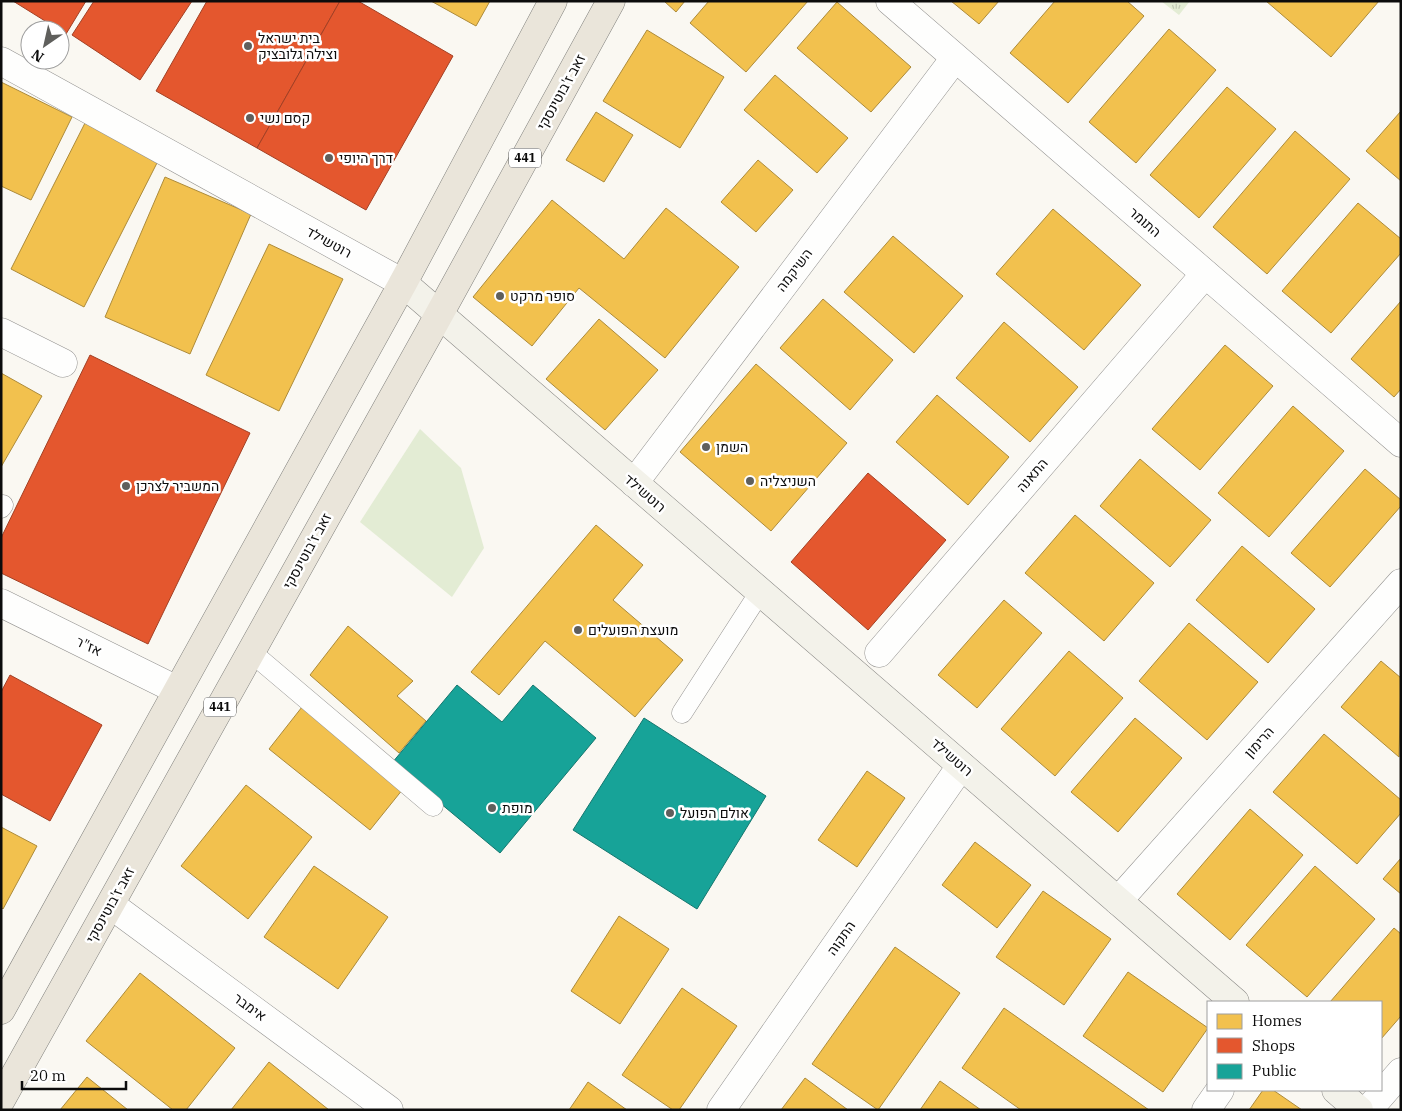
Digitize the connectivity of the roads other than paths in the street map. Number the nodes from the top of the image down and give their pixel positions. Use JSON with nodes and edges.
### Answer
{"nodes":[{"id":1,"x":553,"y":1,"type":"edge"},
{"id":2,"x":611,"y":1,"type":"edge"},
{"id":3,"x":890,"y":1,"type":"edge"},
{"id":4,"x":955,"y":58,"type":"junction"},
{"id":5,"x":1,"y":60,"type":"edge"},
{"id":6,"x":1205,"y":274,"type":"junction"},
{"id":7,"x":403,"y":283,"type":"junction"},
{"id":8,"x":439,"y":314,"type":"junction"},
{"id":9,"x":1,"y":332,"type":"edge"},
{"id":10,"x":63,"y":363,"type":"dead end"},
{"id":11,"x":1401,"y":443,"type":"edge"},
{"id":12,"x":634,"y":483,"type":"junction"},
{"id":13,"x":1401,"y":583,"type":"edge"},
{"id":14,"x":760,"y":592,"type":"junction"},
{"id":15,"x":1,"y":603,"type":"edge"},
{"id":16,"x":251,"y":652,"type":"junction"},
{"id":17,"x":859,"y":677,"type":"junction"},
{"id":18,"x":177,"y":690,"type":"junction"},
{"id":19,"x":682,"y":713,"type":"dead end"},
{"id":20,"x":961,"y":766,"type":"junction"},
{"id":21,"x":433,"y":806,"type":"dead end"},
{"id":22,"x":1118,"y":901,"type":"junction"},
{"id":23,"x":111,"y":905,"type":"junction"},
{"id":24,"x":1234,"y":1001,"type":"edge"},
{"id":25,"x":1,"y":1010,"type":"edge"},
{"id":26,"x":1401,"y":1072,"type":"edge"},
{"id":27,"x":1219,"y":1091,"type":"edge"},
{"id":28,"x":1337,"y":1091,"type":"edge"},
{"id":29,"x":1,"y":1100,"type":"edge"},
{"id":30,"x":390,"y":1110,"type":"edge"},
{"id":31,"x":721,"y":1110,"type":"edge"},
{"id":32,"x":1206,"y":1110,"type":"edge"},
{"id":33,"x":1359,"y":1110,"type":"edge"},
{"id":34,"x":1368,"y":1110,"type":"edge"}],
"edges":[{"from":1,"to":7,"type":"main road"},
{"from":2,"to":8,"type":"main road","name":"זאב ז'בוטינסקי","number":"441"},
{"from":3,"to":4,"type":"street","name":"התומר"},
{"from":4,"to":6,"type":"street","name":"התומר"},
{"from":4,"to":12,"type":"street","name":"השיקמה"},
{"from":5,"to":7,"type":"street","name":"רוטשילד"},
{"from":6,"to":11,"type":"street","name":"התומר"},
{"from":6,"to":17,"type":"street","name":"התאנה"},
{"from":7,"to":8,"type":"main road","name":"רוטשילד"},
{"from":7,"to":18,"type":"main road"},
{"from":8,"to":12,"type":"main road","name":"רוטשילד"},
{"from":8,"to":16,"type":"main road","name":"זאב ז'בוטינסקי","number":"441"},
{"from":9,"to":10,"type":"street"},
{"from":12,"to":14,"type":"main road","name":"רוטשילד"},
{"from":13,"to":22,"type":"street","name":"הרימון"},
{"from":14,"to":17,"type":"main road","name":"רוטשילד"},
{"from":14,"to":19,"type":"lane"},
{"from":15,"to":18,"type":"street","name":"אז\"ר"},
{"from":16,"to":21,"type":"lane"},
{"from":16,"to":23,"type":"main road","name":"זאב ז'בוטינסקי","number":"441"},
{"from":17,"to":20,"type":"main road","name":"רוטשילד"},
{"from":18,"to":25,"type":"main road"},
{"from":20,"to":22,"type":"main road","name":"רוטשילד"},
{"from":20,"to":31,"type":"street","name":"התקוה"},
{"from":22,"to":24,"type":"main road","name":"רוטשילד"},
{"from":23,"to":29,"type":"main road","name":"זאב ז'בוטינסקי","number":"441"},
{"from":23,"to":30,"type":"street","name":"אימבר"},
{"from":26,"to":34,"type":"street"},
{"from":27,"to":32,"type":"street"},
{"from":28,"to":33,"type":"main road"}]}
